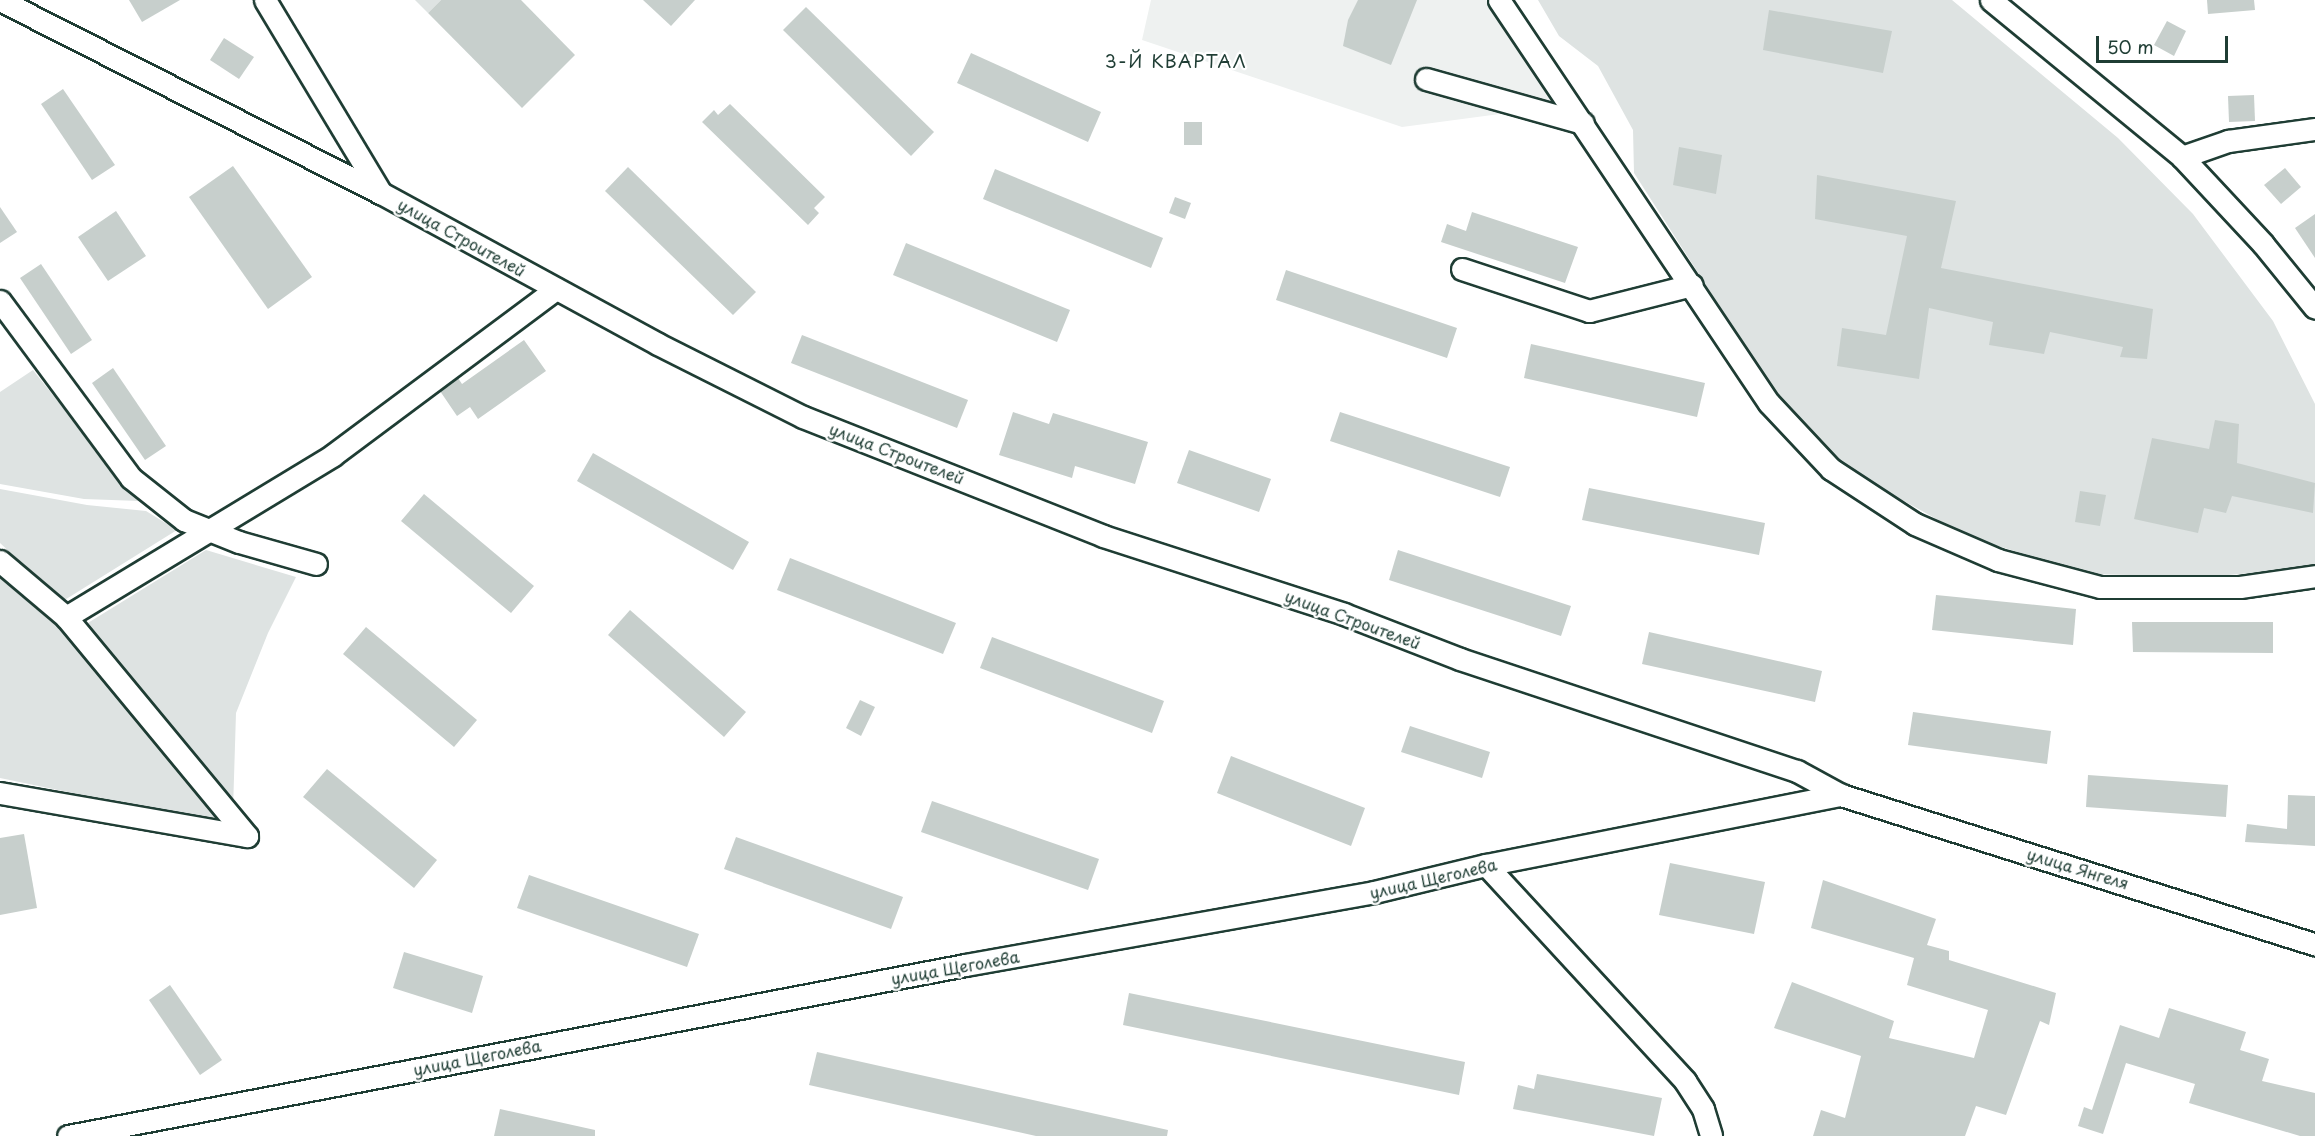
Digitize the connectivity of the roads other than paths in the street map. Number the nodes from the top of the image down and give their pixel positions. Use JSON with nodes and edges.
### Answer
{"nodes":[{"id":1,"x":0,"y":0,"type":"edge"},
{"id":2,"x":265,"y":0,"type":"edge"},
{"id":3,"x":1498,"y":0,"type":"edge"},
{"id":4,"x":1999,"y":2,"type":"edge"},
{"id":5,"x":1426,"y":79,"type":"dead end"},
{"id":6,"x":1583,"y":123,"type":"junction"},
{"id":7,"x":2315,"y":129,"type":"edge"},
{"id":8,"x":2182,"y":157,"type":"junction"},
{"id":9,"x":381,"y":193,"type":"junction"},
{"id":10,"x":1462,"y":269,"type":"dead end"},
{"id":11,"x":1692,"y":285,"type":"junction"},
{"id":12,"x":556,"y":289,"type":"junction"},
{"id":13,"x":0,"y":301,"type":"edge"},
{"id":14,"x":2315,"y":308,"type":"edge"},
{"id":15,"x":211,"y":531,"type":"junction"},
{"id":16,"x":0,"y":561,"type":"edge"},
{"id":17,"x":316,"y":564,"type":"dead end"},
{"id":18,"x":2315,"y":576,"type":"edge"},
{"id":19,"x":66,"y":617,"type":"junction"},
{"id":20,"x":0,"y":793,"type":"edge"},
{"id":21,"x":1841,"y":795,"type":"junction"},
{"id":22,"x":1486,"y":865,"type":"junction"},
{"id":23,"x":2315,"y":944,"type":"edge"},
{"id":24,"x":68,"y":1136,"type":"edge"},
{"id":25,"x":1711,"y":1136,"type":"edge"}],
"edges":[{"from":1,"to":9,"type":"street","name":"улица Строителей"},
{"from":2,"to":9,"type":"street"},
{"from":3,"to":6,"type":"street"},
{"from":4,"to":8,"type":"street"},
{"from":5,"to":6,"type":"street"},
{"from":6,"to":11,"type":"street"},
{"from":7,"to":8,"type":"street"},
{"from":8,"to":14,"type":"street"},
{"from":9,"to":12,"type":"street","name":"улица Строителей"},
{"from":10,"to":11,"type":"street"},
{"from":11,"to":18,"type":"street"},
{"from":12,"to":15,"type":"street"},
{"from":12,"to":21,"type":"street","name":"улица Строителей"},
{"from":13,"to":15,"type":"street"},
{"from":15,"to":17,"type":"street"},
{"from":15,"to":19,"type":"street"},
{"from":16,"to":19,"type":"street"},
{"from":19,"to":20,"type":"street"},
{"from":21,"to":22,"type":"street","name":"улица Щеголева"},
{"from":21,"to":23,"type":"street","name":"улица Янгеля"},
{"from":22,"to":24,"type":"street","name":"улица Щеголева"},
{"from":22,"to":25,"type":"street"}]}
